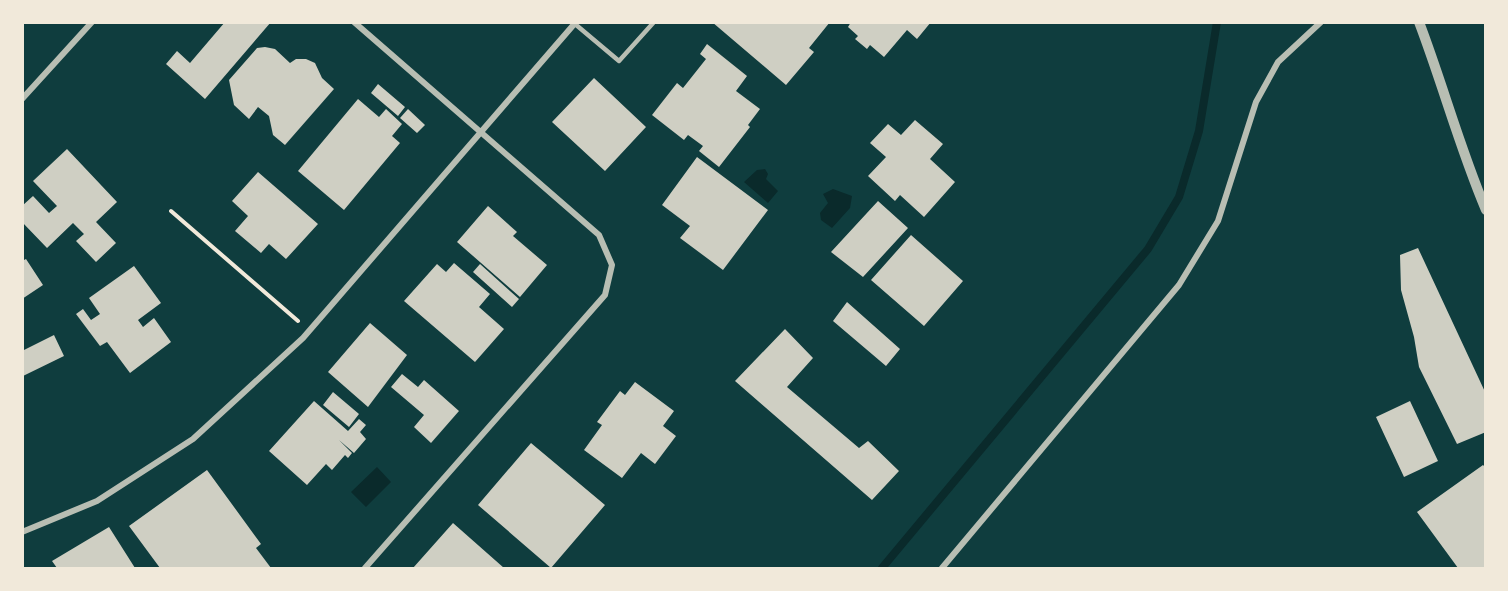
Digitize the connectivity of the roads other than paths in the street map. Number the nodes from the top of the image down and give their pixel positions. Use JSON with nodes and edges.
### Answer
{"nodes":[{"id":1,"x":92,"y":22,"type":"edge"},
{"id":2,"x":354,"y":22,"type":"edge"},
{"id":3,"x":654,"y":22,"type":"edge"},
{"id":4,"x":1321,"y":22,"type":"edge"},
{"id":5,"x":1419,"y":22,"type":"edge"},
{"id":6,"x":576,"y":23,"type":"edge"},
{"id":7,"x":22,"y":99,"type":"edge"},
{"id":8,"x":481,"y":133,"type":"junction"},
{"id":9,"x":1485,"y":210,"type":"edge"},
{"id":10,"x":22,"y":532,"type":"edge"},
{"id":11,"x":365,"y":568,"type":"edge"},
{"id":12,"x":942,"y":568,"type":"edge"}],
"edges":[{"from":1,"to":7,"type":"street"},
{"from":2,"to":8,"type":"street"},
{"from":3,"to":6,"type":"lane"},
{"from":4,"to":12,"type":"street"},
{"from":5,"to":9,"type":"street"},
{"from":6,"to":8,"type":"street"},
{"from":8,"to":10,"type":"street"},
{"from":8,"to":11,"type":"street"}]}
